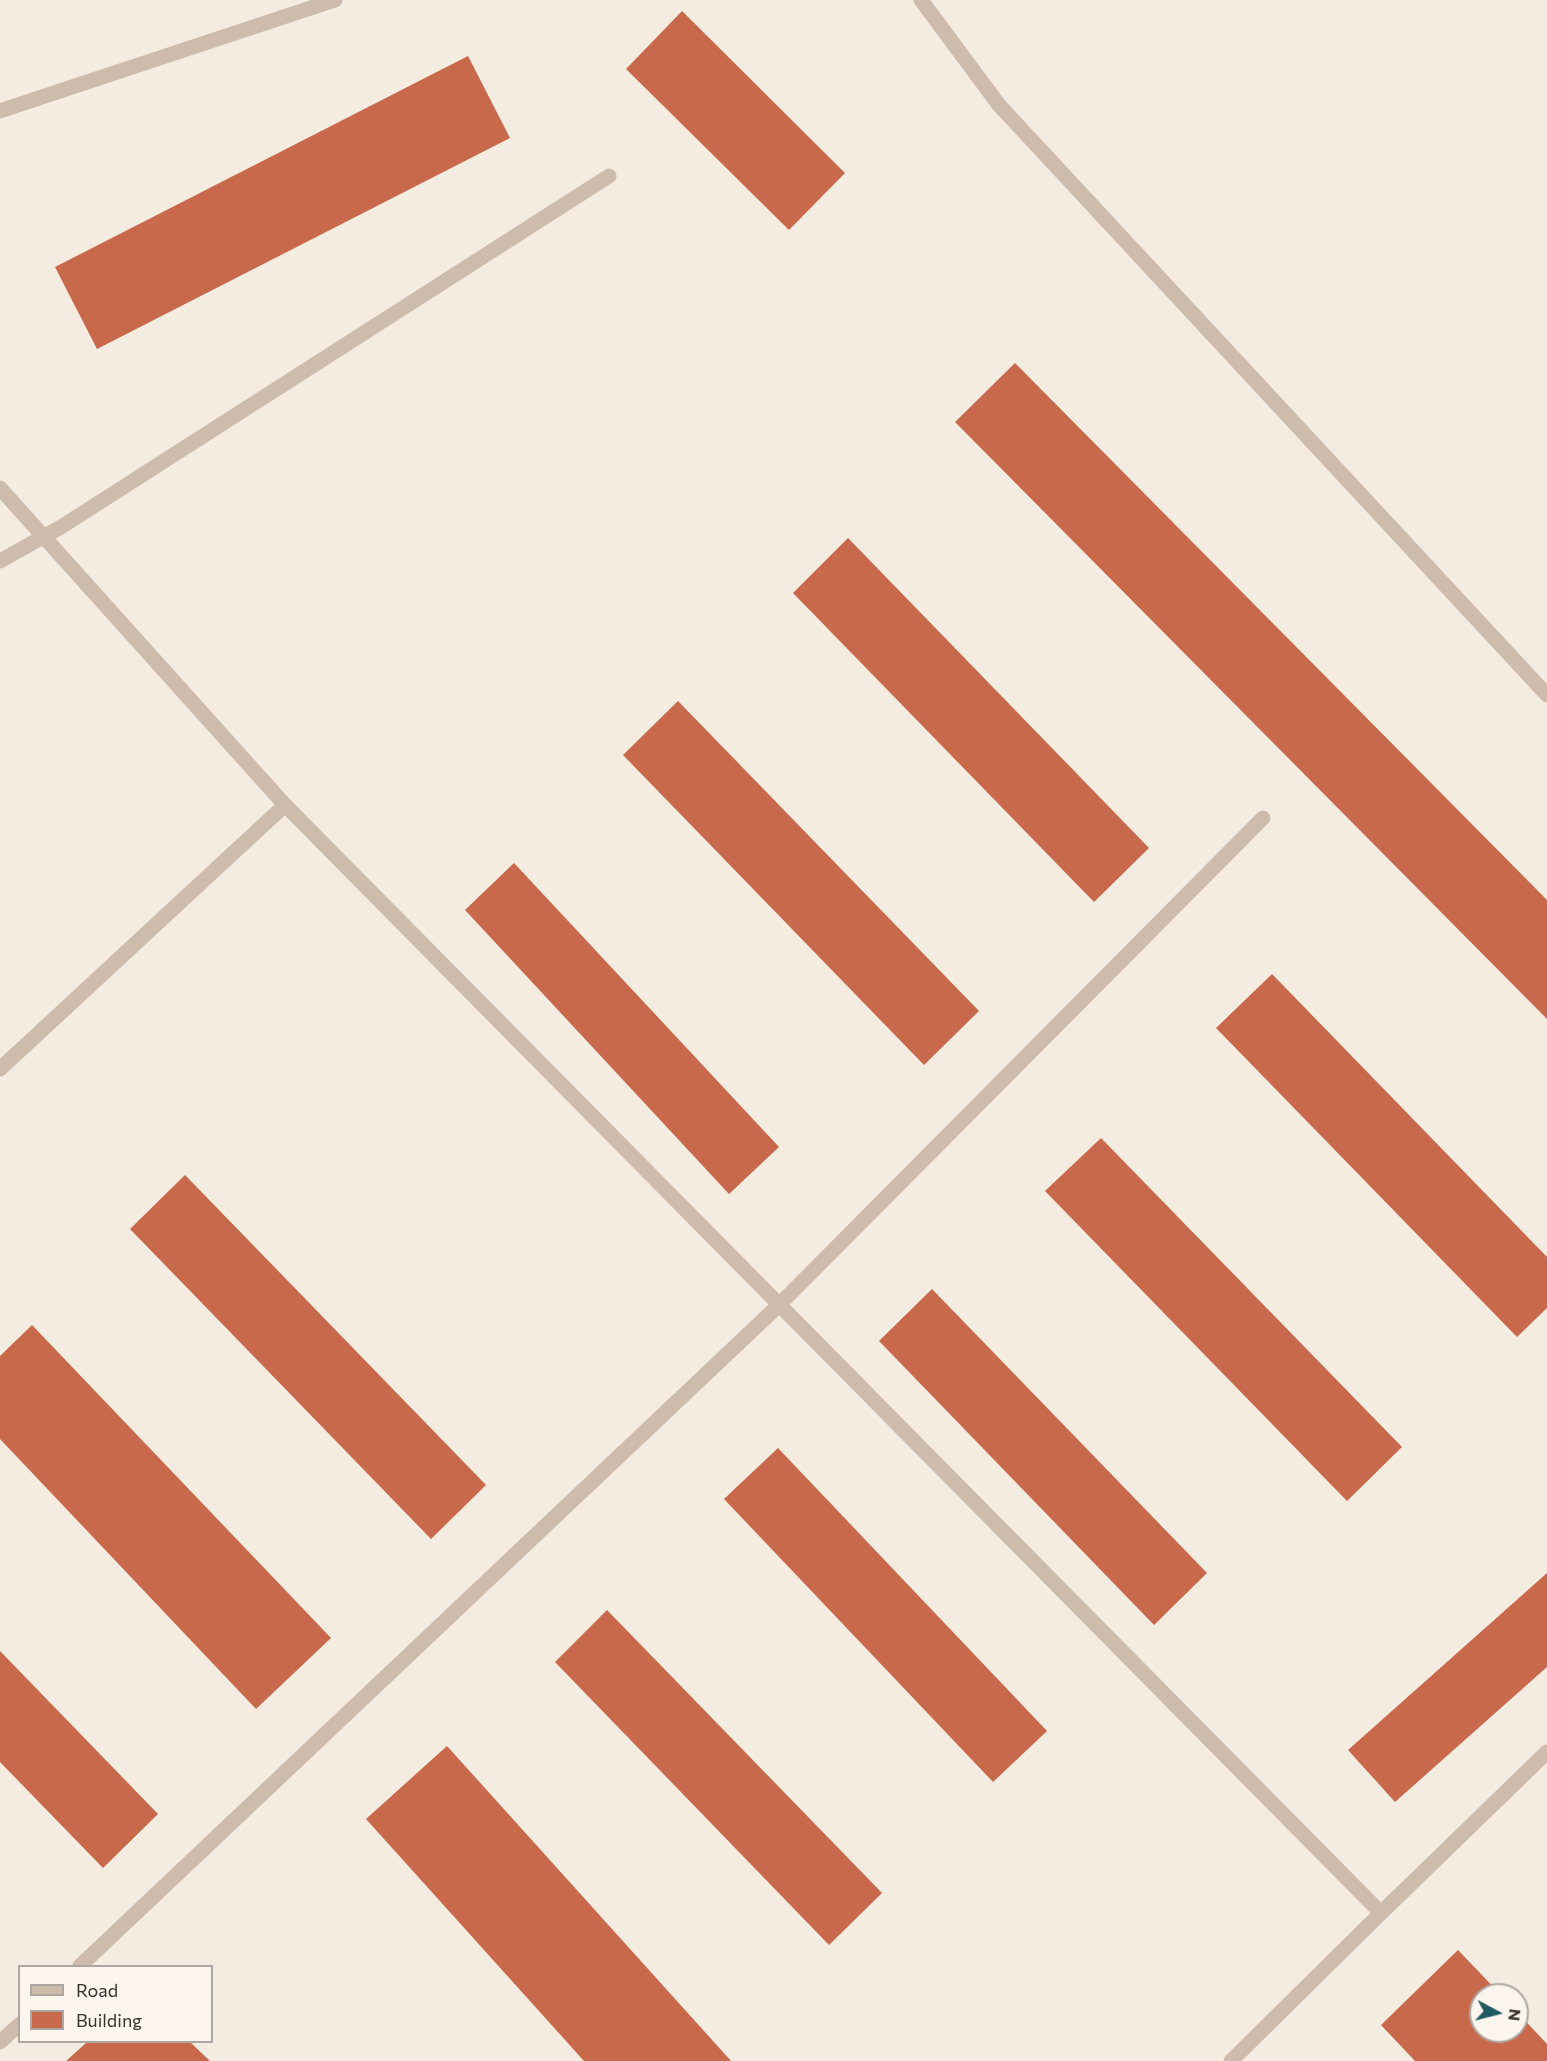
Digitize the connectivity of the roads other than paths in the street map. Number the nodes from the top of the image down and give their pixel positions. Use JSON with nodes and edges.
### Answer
{"nodes":[{"id":1,"x":335,"y":0,"type":"edge"},
{"id":2,"x":921,"y":0,"type":"edge"},
{"id":3,"x":0,"y":111,"type":"edge"},
{"id":4,"x":609,"y":176,"type":"dead end"},
{"id":5,"x":0,"y":488,"type":"edge"},
{"id":6,"x":44,"y":537,"type":"junction"},
{"id":7,"x":0,"y":561,"type":"edge"},
{"id":8,"x":1547,"y":695,"type":"edge"},
{"id":9,"x":285,"y":805,"type":"junction"},
{"id":10,"x":1263,"y":818,"type":"dead end"},
{"id":11,"x":0,"y":1070,"type":"edge"},
{"id":12,"x":779,"y":1305,"type":"junction"},
{"id":13,"x":1547,"y":1752,"type":"edge"},
{"id":14,"x":1381,"y":1913,"type":"junction"},
{"id":15,"x":81,"y":1965,"type":"edge"},
{"id":16,"x":18,"y":2026,"type":"edge"},
{"id":17,"x":0,"y":2042,"type":"edge"},
{"id":18,"x":1231,"y":2061,"type":"edge"}],
"edges":[{"from":1,"to":3,"type":"street"},
{"from":2,"to":8,"type":"street"},
{"from":4,"to":6,"type":"street"},
{"from":5,"to":6,"type":"street"},
{"from":6,"to":7,"type":"street"},
{"from":6,"to":9,"type":"street"},
{"from":9,"to":11,"type":"street"},
{"from":9,"to":12,"type":"street"},
{"from":10,"to":12,"type":"street"},
{"from":12,"to":14,"type":"street"},
{"from":12,"to":15,"type":"street"},
{"from":13,"to":14,"type":"street"},
{"from":14,"to":18,"type":"street"},
{"from":16,"to":17,"type":"street"}]}
